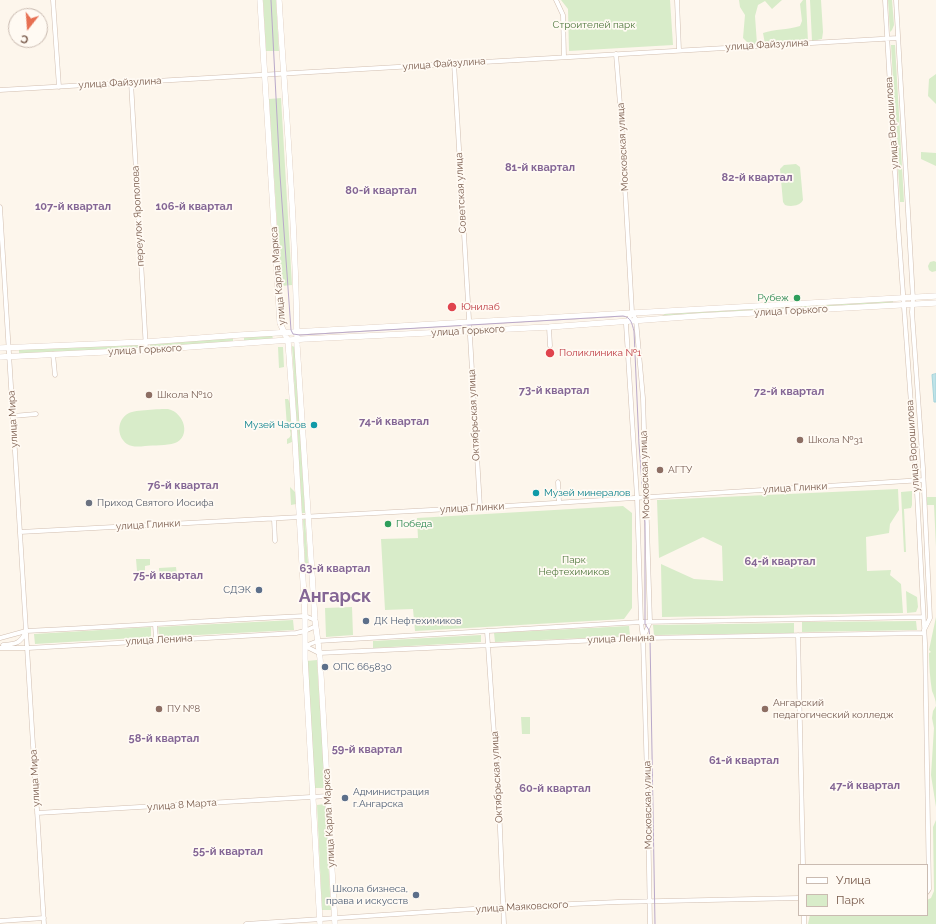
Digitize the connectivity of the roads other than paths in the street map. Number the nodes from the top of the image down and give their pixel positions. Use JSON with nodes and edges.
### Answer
{"nodes":[{"id":1,"x":54,"y":0,"type":"edge"},
{"id":2,"x":260,"y":0,"type":"edge"},
{"id":3,"x":279,"y":0,"type":"edge"},
{"id":4,"x":556,"y":0,"type":"edge"},
{"id":5,"x":677,"y":0,"type":"edge"},
{"id":6,"x":885,"y":0,"type":"edge"},
{"id":7,"x":896,"y":0,"type":"edge"},
{"id":8,"x":887,"y":38,"type":"junction"},
{"id":9,"x":898,"y":38,"type":"junction"},
{"id":10,"x":680,"y":50,"type":"junction"},
{"id":11,"x":616,"y":54,"type":"junction"},
{"id":12,"x":564,"y":57,"type":"junction"},
{"id":13,"x":454,"y":63,"type":"junction"},
{"id":14,"x":283,"y":74,"type":"junction"},
{"id":15,"x":264,"y":75,"type":"junction"},
{"id":16,"x":131,"y":82,"type":"junction"},
{"id":17,"x":59,"y":87,"type":"junction"},
{"id":18,"x":0,"y":90,"type":"edge"},
{"id":19,"x":0,"y":206,"type":"edge"},
{"id":20,"x":936,"y":296,"type":"edge"},
{"id":21,"x":903,"y":297,"type":"junction"},
{"id":22,"x":913,"y":297,"type":"junction"},
{"id":23,"x":936,"y":303,"type":"edge"},
{"id":24,"x":904,"y":304,"type":"junction"},
{"id":25,"x":913,"y":304,"type":"junction"},
{"id":26,"x":632,"y":312,"type":"junction"},
{"id":27,"x":627,"y":320,"type":"junction"},
{"id":28,"x":636,"y":320,"type":"junction"},
{"id":29,"x":469,"y":323,"type":"junction"},
{"id":30,"x":549,"y":327,"type":"junction"},
{"id":31,"x":469,"y":330,"type":"junction"},
{"id":32,"x":298,"y":332,"type":"junction"},
{"id":33,"x":284,"y":334,"type":"junction"},
{"id":34,"x":240,"y":335,"type":"junction"},
{"id":35,"x":297,"y":340,"type":"junction"},
{"id":36,"x":288,"y":341,"type":"junction"},
{"id":37,"x":145,"y":342,"type":"junction"},
{"id":38,"x":240,"y":343,"type":"junction"},
{"id":39,"x":550,"y":346,"type":"dead end"},
{"id":40,"x":0,"y":348,"type":"edge"},
{"id":41,"x":9,"y":348,"type":"junction"},
{"id":42,"x":146,"y":350,"type":"junction"},
{"id":43,"x":53,"y":354,"type":"junction"},
{"id":44,"x":10,"y":356,"type":"junction"},
{"id":45,"x":0,"y":357,"type":"edge"},
{"id":46,"x":55,"y":375,"type":"dead end"},
{"id":47,"x":36,"y":414,"type":"dead end"},
{"id":48,"x":13,"y":416,"type":"junction"},
{"id":49,"x":923,"y":480,"type":"junction"},
{"id":50,"x":916,"y":481,"type":"junction"},
{"id":51,"x":558,"y":482,"type":"dead end"},
{"id":52,"x":637,"y":497,"type":"junction"},
{"id":53,"x":646,"y":497,"type":"junction"},
{"id":54,"x":560,"y":502,"type":"junction"},
{"id":55,"x":480,"y":507,"type":"junction"},
{"id":56,"x":308,"y":516,"type":"junction"},
{"id":57,"x":299,"y":517,"type":"junction"},
{"id":58,"x":274,"y":519,"type":"junction"},
{"id":59,"x":20,"y":532,"type":"junction"},
{"id":60,"x":275,"y":541,"type":"dead end"},
{"id":61,"x":305,"y":616,"type":"junction"},
{"id":62,"x":923,"y":617,"type":"junction"},
{"id":63,"x":315,"y":620,"type":"junction"},
{"id":64,"x":641,"y":622,"type":"junction"},
{"id":65,"x":650,"y":622,"type":"junction"},
{"id":66,"x":155,"y":624,"type":"junction"},
{"id":67,"x":316,"y":626,"type":"junction"},
{"id":68,"x":26,"y":631,"type":"junction"},
{"id":69,"x":487,"y":631,"type":"junction"},
{"id":70,"x":305,"y":632,"type":"junction"},
{"id":71,"x":924,"y":633,"type":"junction"},
{"id":72,"x":798,"y":635,"type":"junction"},
{"id":73,"x":0,"y":638,"type":"edge"},
{"id":74,"x":643,"y":638,"type":"junction"},
{"id":75,"x":156,"y":640,"type":"junction"},
{"id":76,"x":318,"y":641,"type":"junction"},
{"id":77,"x":488,"y":644,"type":"junction"},
{"id":78,"x":305,"y":646,"type":"junction"},
{"id":79,"x":0,"y":647,"type":"edge"},
{"id":80,"x":28,"y":648,"type":"junction"},
{"id":81,"x":320,"y":653,"type":"junction"},
{"id":82,"x":328,"y":796,"type":"junction"},
{"id":83,"x":314,"y":797,"type":"junction"},
{"id":84,"x":37,"y":813,"type":"junction"},
{"id":85,"x":803,"y":864,"type":"edge"},
{"id":86,"x":928,"y":890,"type":"edge"},
{"id":87,"x":798,"y":898,"type":"edge"},
{"id":88,"x":650,"y":900,"type":"junction"},
{"id":89,"x":503,"y":907,"type":"junction"},
{"id":90,"x":44,"y":918,"type":"junction"},
{"id":91,"x":0,"y":921,"type":"edge"},
{"id":92,"x":335,"y":921,"type":"edge"},
{"id":93,"x":320,"y":922,"type":"edge"},
{"id":94,"x":44,"y":924,"type":"edge"},
{"id":95,"x":246,"y":924,"type":"edge"},
{"id":96,"x":504,"y":924,"type":"edge"},
{"id":97,"x":650,"y":924,"type":"edge"}],
"edges":[{"from":1,"to":17,"type":"street"},
{"from":2,"to":15,"type":"main road","name":"улица Карла Маркса"},
{"from":3,"to":14,"type":"main road","name":"улица Карла Маркса"},
{"from":4,"to":12,"type":"street"},
{"from":5,"to":10,"type":"street"},
{"from":6,"to":8,"type":"street","name":"улица Ворошилова"},
{"from":7,"to":9,"type":"street","name":"улица Ворошилова"},
{"from":8,"to":9,"type":"street","name":"улица Файзулина"},
{"from":8,"to":10,"type":"street","name":"улица Файзулина"},
{"from":8,"to":21,"type":"street","name":"улица Ворошилова"},
{"from":9,"to":22,"type":"street","name":"улица Ворошилова"},
{"from":10,"to":11,"type":"street","name":"улица Файзулина"},
{"from":11,"to":12,"type":"street","name":"улица Файзулина"},
{"from":11,"to":26,"type":"street","name":"Московская улица"},
{"from":12,"to":13,"type":"street","name":"улица Файзулина"},
{"from":13,"to":14,"type":"street","name":"улица Файзулина"},
{"from":13,"to":29,"type":"street","name":"Советская улица"},
{"from":14,"to":15,"type":"street","name":"улица Файзулина"},
{"from":14,"to":32,"type":"main road","name":"улица Карла Маркса"},
{"from":15,"to":16,"type":"street","name":"улица Файзулина"},
{"from":15,"to":33,"type":"main road","name":"улица Карла Маркса"},
{"from":16,"to":17,"type":"street","name":"улица Файзулина"},
{"from":16,"to":37,"type":"street","name":"переулок Ярополова"},
{"from":17,"to":18,"type":"street","name":"улица Файзулина"},
{"from":19,"to":41,"type":"street","name":"улица Мира"},
{"from":20,"to":22,"type":"main road","name":"улица Горького"},
{"from":21,"to":22,"type":"main road","name":"улица Горького"},
{"from":21,"to":24,"type":"street","name":"улица Ворошилова"},
{"from":21,"to":26,"type":"main road","name":"улица Горького"},
{"from":22,"to":25,"type":"street","name":"улица Ворошилова"},
{"from":23,"to":25,"type":"main road","name":"улица Горького"},
{"from":24,"to":25,"type":"main road","name":"улица Горького"},
{"from":24,"to":28,"type":"main road","name":"улица Горького"},
{"from":24,"to":50,"type":"street","name":"улица Ворошилова"},
{"from":25,"to":49,"type":"street","name":"улица Ворошилова"},
{"from":26,"to":27,"type":"street"},
{"from":26,"to":28,"type":"street","name":"Московская улица"},
{"from":26,"to":29,"type":"main road","name":"улица Горького"},
{"from":27,"to":28,"type":"main road","name":"улица Горького"},
{"from":27,"to":30,"type":"main road","name":"улица Горького"},
{"from":27,"to":52,"type":"street","name":"Московская улица"},
{"from":28,"to":53,"type":"street","name":"Московская улица"},
{"from":29,"to":31,"type":"street","name":"Октябрьская улица"},
{"from":29,"to":32,"type":"main road","name":"улица Горького"},
{"from":30,"to":31,"type":"main road","name":"улица Горького"},
{"from":30,"to":39,"type":"street"},
{"from":31,"to":35,"type":"main road","name":"улица Горького"},
{"from":31,"to":55,"type":"street","name":"Октябрьская улица"},
{"from":32,"to":33,"type":"main road","name":"улица Горького"},
{"from":32,"to":35,"type":"main road","name":"улица Карла Маркса"},
{"from":33,"to":34,"type":"main road","name":"улица Горького"},
{"from":33,"to":36,"type":"main road","name":"улица Карла Маркса"},
{"from":34,"to":37,"type":"main road","name":"улица Горького"},
{"from":34,"to":38,"type":"main road"},
{"from":35,"to":36,"type":"main road","name":"улица Горького"},
{"from":35,"to":56,"type":"main road","name":"улица Карла Маркса"},
{"from":36,"to":38,"type":"main road","name":"улица Горького"},
{"from":36,"to":57,"type":"main road","name":"улица Карла Маркса"},
{"from":37,"to":41,"type":"main road","name":"улица Горького"},
{"from":37,"to":42,"type":"street","name":"переулок Ярополова"},
{"from":38,"to":42,"type":"main road","name":"улица Горького"},
{"from":40,"to":41,"type":"main road","name":"улица Горького"},
{"from":41,"to":44,"type":"street","name":"улица Мира"},
{"from":42,"to":43,"type":"main road","name":"улица Горького"},
{"from":43,"to":44,"type":"main road","name":"улица Горького"},
{"from":43,"to":46,"type":"street"},
{"from":44,"to":45,"type":"main road","name":"улица Горького"},
{"from":44,"to":48,"type":"street","name":"улица Мира"},
{"from":47,"to":48,"type":"street"},
{"from":48,"to":59,"type":"street","name":"улица Мира"},
{"from":49,"to":50,"type":"street","name":"улица Глинки"},
{"from":49,"to":71,"type":"street","name":"улица Ворошилова"},
{"from":50,"to":53,"type":"street","name":"улица Глинки"},
{"from":50,"to":62,"type":"street","name":"улица Ворошилова"},
{"from":51,"to":54,"type":"street"},
{"from":52,"to":53,"type":"street","name":"улица Глинки"},
{"from":52,"to":54,"type":"street","name":"улица Глинки"},
{"from":52,"to":64,"type":"street","name":"Московская улица"},
{"from":53,"to":65,"type":"street","name":"Московская улица"},
{"from":54,"to":55,"type":"street","name":"улица Глинки"},
{"from":55,"to":56,"type":"street","name":"улица Глинки"},
{"from":56,"to":57,"type":"street","name":"улица Глинки"},
{"from":56,"to":63,"type":"main road","name":"улица Карла Маркса"},
{"from":57,"to":58,"type":"street","name":"улица Глинки"},
{"from":57,"to":61,"type":"main road","name":"улица Карла Маркса"},
{"from":58,"to":59,"type":"street","name":"улица Глинки"},
{"from":58,"to":60,"type":"street"},
{"from":59,"to":68,"type":"street","name":"улица Мира"},
{"from":61,"to":63,"type":"street","name":"улица Ленина"},
{"from":61,"to":66,"type":"street","name":"улица Ленина"},
{"from":61,"to":70,"type":"main road","name":"улица Карла Маркса"},
{"from":62,"to":65,"type":"street","name":"улица Ленина"},
{"from":62,"to":71,"type":"street","name":"улица Ворошилова"},
{"from":63,"to":67,"type":"main road","name":"улица Карла Маркса"},
{"from":64,"to":65,"type":"street","name":"улица Ленина"},
{"from":64,"to":69,"type":"street","name":"улица Ленина"},
{"from":64,"to":74,"type":"street","name":"Московская улица"},
{"from":65,"to":74,"type":"street","name":"Московская улица"},
{"from":66,"to":68,"type":"street","name":"улица Ленина"},
{"from":66,"to":75,"type":"street"},
{"from":67,"to":70,"type":"street","name":"улица Ленина"},
{"from":67,"to":76,"type":"main road","name":"улица Карла Маркса"},
{"from":68,"to":73,"type":"street","name":"улица Ленина"},
{"from":68,"to":79,"type":"street"},
{"from":68,"to":80,"type":"street","name":"улица Мира"},
{"from":69,"to":76,"type":"street","name":"улица Ленина"},
{"from":69,"to":77,"type":"street","name":"Октябрьская улица"},
{"from":70,"to":75,"type":"street","name":"улица Ленина"},
{"from":70,"to":78,"type":"main road","name":"улица Карла Маркса"},
{"from":71,"to":72,"type":"street","name":"улица Ленина"},
{"from":71,"to":86,"type":"street","name":"улица Ворошилова"},
{"from":72,"to":74,"type":"street","name":"улица Ленина"},
{"from":72,"to":85,"type":"street"},
{"from":74,"to":77,"type":"street","name":"улица Ленина"},
{"from":74,"to":88,"type":"street","name":"Московская улица"},
{"from":75,"to":80,"type":"street","name":"улица Ленина"},
{"from":76,"to":78,"type":"street"},
{"from":76,"to":81,"type":"main road","name":"улица Карла Маркса"},
{"from":77,"to":81,"type":"street","name":"улица Ленина"},
{"from":77,"to":89,"type":"street","name":"Октябрьская улица"},
{"from":78,"to":81,"type":"street","name":"улица Ленина"},
{"from":78,"to":83,"type":"main road","name":"улица Карла Маркса"},
{"from":79,"to":80,"type":"street","name":"улица Ленина"},
{"from":80,"to":84,"type":"street","name":"улица Мира"},
{"from":81,"to":82,"type":"main road","name":"улица Карла Маркса"},
{"from":82,"to":83,"type":"street","name":"улица 8 Марта"},
{"from":82,"to":92,"type":"main road","name":"улица Карла Маркса"},
{"from":83,"to":84,"type":"street","name":"улица 8 Марта"},
{"from":83,"to":93,"type":"main road","name":"улица Карла Маркса"},
{"from":84,"to":90,"type":"street","name":"улица Мира"},
{"from":87,"to":88,"type":"street","name":"улица Маяковского"},
{"from":88,"to":89,"type":"street","name":"улица Маяковского"},
{"from":88,"to":97,"type":"street","name":"Московская улица"},
{"from":89,"to":92,"type":"street","name":"улица Маяковского"},
{"from":89,"to":96,"type":"street","name":"Октябрьская улица"},
{"from":90,"to":91,"type":"street"},
{"from":90,"to":94,"type":"street","name":"улица Мира"},
{"from":92,"to":93,"type":"street","name":"улица Маяковского"},
{"from":93,"to":95,"type":"street","name":"улица Маяковского"}]}
